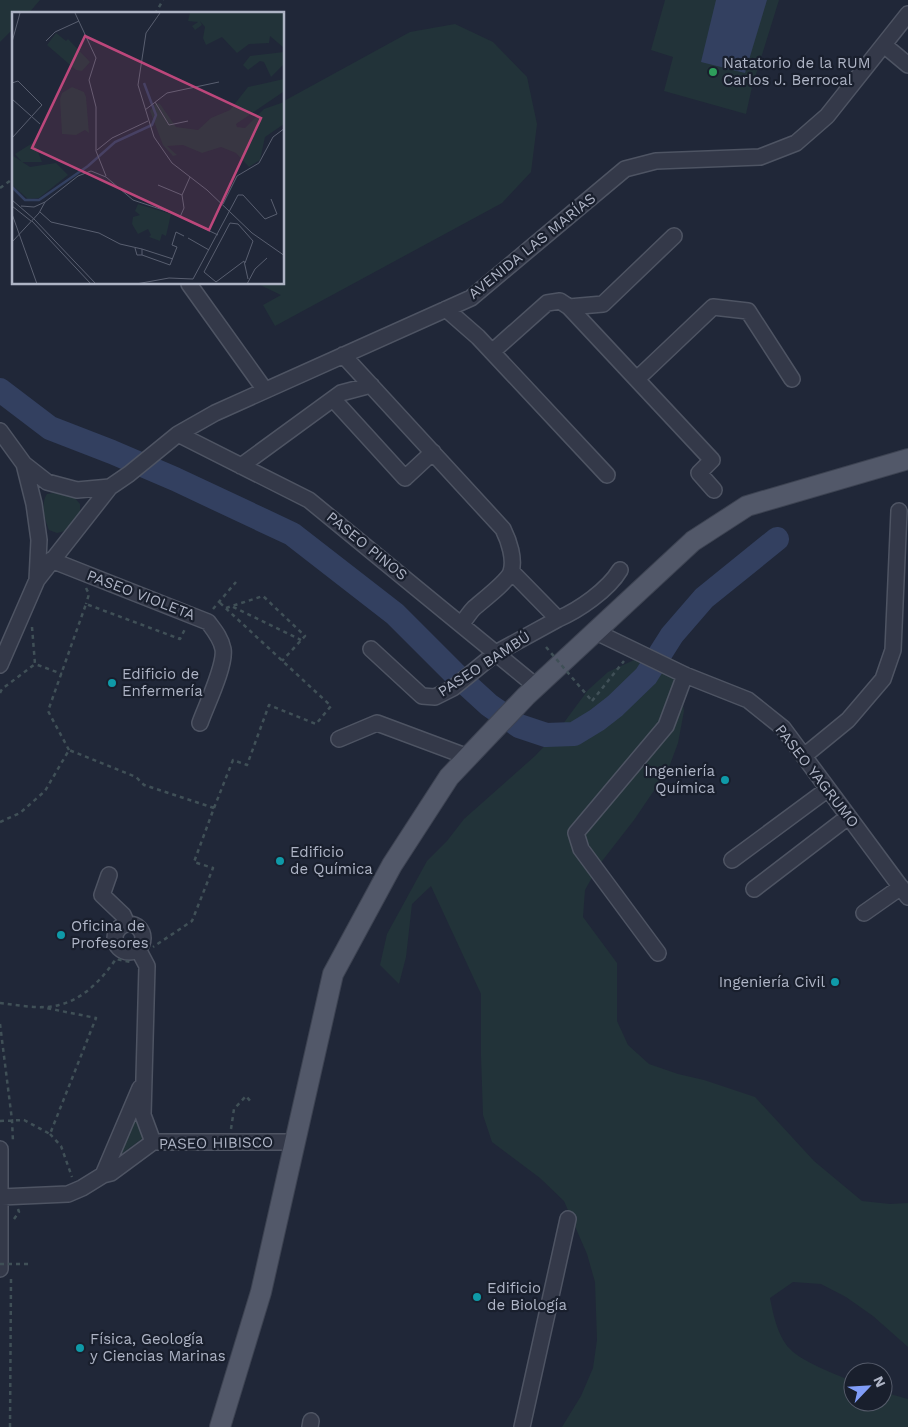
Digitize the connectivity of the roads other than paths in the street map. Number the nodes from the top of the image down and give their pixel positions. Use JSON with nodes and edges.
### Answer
{"nodes":[{"id":1,"x":908,"y":14,"type":"edge"},
{"id":2,"x":884,"y":45,"type":"junction"},
{"id":3,"x":908,"y":65,"type":"edge"},
{"id":4,"x":674,"y":236,"type":"dead end"},
{"id":5,"x":190,"y":285,"type":"edge"},
{"id":6,"x":569,"y":307,"type":"junction"},
{"id":7,"x":446,"y":309,"type":"junction"},
{"id":8,"x":492,"y":351,"type":"junction"},
{"id":9,"x":343,"y":355,"type":"junction"},
{"id":10,"x":637,"y":378,"type":"junction"},
{"id":11,"x":792,"y":379,"type":"dead end"},
{"id":12,"x":371,"y":385,"type":"junction"},
{"id":13,"x":265,"y":390,"type":"junction"},
{"id":14,"x":333,"y":399,"type":"junction"},
{"id":15,"x":0,"y":431,"type":"edge"},
{"id":16,"x":178,"y":434,"type":"junction"},
{"id":17,"x":433,"y":452,"type":"junction"},
{"id":18,"x":908,"y":459,"type":"edge"},
{"id":19,"x":24,"y":464,"type":"junction"},
{"id":20,"x":241,"y":466,"type":"junction"},
{"id":21,"x":607,"y":475,"type":"dead end"},
{"id":22,"x":110,"y":487,"type":"junction"},
{"id":23,"x":714,"y":490,"type":"dead end"},
{"id":24,"x":899,"y":511,"type":"dead end"},
{"id":25,"x":51,"y":560,"type":"junction"},
{"id":26,"x":620,"y":570,"type":"dead end"},
{"id":27,"x":511,"y":571,"type":"junction"},
{"id":28,"x":37,"y":580,"type":"junction"},
{"id":29,"x":558,"y":619,"type":"junction"},
{"id":30,"x":461,"y":624,"type":"junction"},
{"id":31,"x":594,"y":632,"type":"junction"},
{"id":32,"x":371,"y":649,"type":"dead end"},
{"id":33,"x":496,"y":653,"type":"junction"},
{"id":34,"x":0,"y":665,"type":"edge"},
{"id":35,"x":685,"y":675,"type":"junction"},
{"id":36,"x":532,"y":692,"type":"junction"},
{"id":37,"x":200,"y":723,"type":"dead end"},
{"id":38,"x":339,"y":739,"type":"dead end"},
{"id":39,"x":475,"y":750,"type":"junction"},
{"id":40,"x":804,"y":756,"type":"junction"},
{"id":41,"x":828,"y":789,"type":"junction"},
{"id":42,"x":848,"y":817,"type":"junction"},
{"id":43,"x":732,"y":860,"type":"dead end"},
{"id":44,"x":110,"y":875,"type":"dead end"},
{"id":45,"x":754,"y":889,"type":"dead end"},
{"id":46,"x":904,"y":892,"type":"edge"},
{"id":47,"x":864,"y":913,"type":"dead end"},
{"id":48,"x":127,"y":924,"type":"junction"},
{"id":49,"x":138,"y":949,"type":"junction"},
{"id":50,"x":658,"y":953,"type":"dead end"},
{"id":51,"x":143,"y":1082,"type":"junction"},
{"id":52,"x":153,"y":1142,"type":"junction"},
{"id":53,"x":295,"y":1142,"type":"junction"},
{"id":54,"x":0,"y":1149,"type":"edge"},
{"id":55,"x":102,"y":1175,"type":"junction"},
{"id":56,"x":1,"y":1197,"type":"edge"},
{"id":57,"x":568,"y":1219,"type":"dead end"},
{"id":58,"x":0,"y":1269,"type":"edge"},
{"id":59,"x":220,"y":1427,"type":"edge"},
{"id":60,"x":522,"y":1427,"type":"edge"}],
"edges":[{"from":1,"to":2,"type":"street","name":"AVENIDA LAS MARÍAS"},
{"from":2,"to":3,"type":"street"},
{"from":2,"to":7,"type":"street","name":"AVENIDA LAS MARÍAS"},
{"from":4,"to":6,"type":"street"},
{"from":5,"to":13,"type":"street"},
{"from":6,"to":8,"type":"street"},
{"from":6,"to":10,"type":"street"},
{"from":7,"to":8,"type":"street"},
{"from":7,"to":9,"type":"street","name":"AVENIDA LAS MARÍAS"},
{"from":8,"to":21,"type":"street"},
{"from":9,"to":12,"type":"street"},
{"from":9,"to":13,"type":"street","name":"AVENIDA LAS MARÍAS"},
{"from":10,"to":11,"type":"street"},
{"from":10,"to":23,"type":"street"},
{"from":12,"to":14,"type":"street"},
{"from":12,"to":17,"type":"street"},
{"from":13,"to":16,"type":"street","name":"AVENIDA LAS MARÍAS"},
{"from":14,"to":17,"type":"street"},
{"from":14,"to":20,"type":"street"},
{"from":15,"to":19,"type":"street"},
{"from":16,"to":20,"type":"street","name":"PASEO PINOS"},
{"from":16,"to":22,"type":"street","name":"AVENIDA LAS MARÍAS"},
{"from":17,"to":27,"type":"street"},
{"from":18,"to":31,"type":"main road"},
{"from":19,"to":22,"type":"street"},
{"from":19,"to":28,"type":"street"},
{"from":20,"to":30,"type":"street","name":"PASEO PINOS"},
{"from":22,"to":25,"type":"street"},
{"from":24,"to":40,"type":"street"},
{"from":25,"to":28,"type":"street"},
{"from":25,"to":37,"type":"street","name":"PASEO VIOLETA"},
{"from":26,"to":29,"type":"street","name":"PASEO BAMBÚ"},
{"from":27,"to":29,"type":"street"},
{"from":27,"to":30,"type":"street"},
{"from":28,"to":34,"type":"street"},
{"from":29,"to":33,"type":"street","name":"PASEO BAMBÚ"},
{"from":30,"to":33,"type":"street","name":"PASEO PINOS"},
{"from":31,"to":35,"type":"street","name":"PASEO YAGRUMO"},
{"from":31,"to":36,"type":"main road"},
{"from":32,"to":33,"type":"street","name":"PASEO BAMBÚ"},
{"from":33,"to":36,"type":"street","name":"PASEO PINOS"},
{"from":35,"to":40,"type":"street","name":"PASEO YAGRUMO"},
{"from":35,"to":50,"type":"street"},
{"from":36,"to":39,"type":"main road"},
{"from":38,"to":39,"type":"street"},
{"from":39,"to":53,"type":"main road"},
{"from":40,"to":41,"type":"street","name":"PASEO YAGRUMO"},
{"from":41,"to":42,"type":"street","name":"PASEO YAGRUMO"},
{"from":41,"to":43,"type":"street"},
{"from":42,"to":45,"type":"street"},
{"from":42,"to":46,"type":"street","name":"PASEO YAGRUMO"},
{"from":44,"to":48,"type":"street"},
{"from":46,"to":47,"type":"street"},
{"from":48,"to":49,"type":"street"},
{"from":48,"to":49,"type":"street"},
{"from":49,"to":51,"type":"street"},
{"from":51,"to":52,"type":"street"},
{"from":51,"to":55,"type":"street"},
{"from":52,"to":53,"type":"street","name":"PASEO HIBISCO"},
{"from":52,"to":55,"type":"street","name":"PASEO HIBISCO"},
{"from":53,"to":59,"type":"main road"},
{"from":54,"to":56,"type":"street"},
{"from":55,"to":56,"type":"street","name":"PASEO HIBISCO"},
{"from":56,"to":58,"type":"street"},
{"from":57,"to":60,"type":"street"}]}
